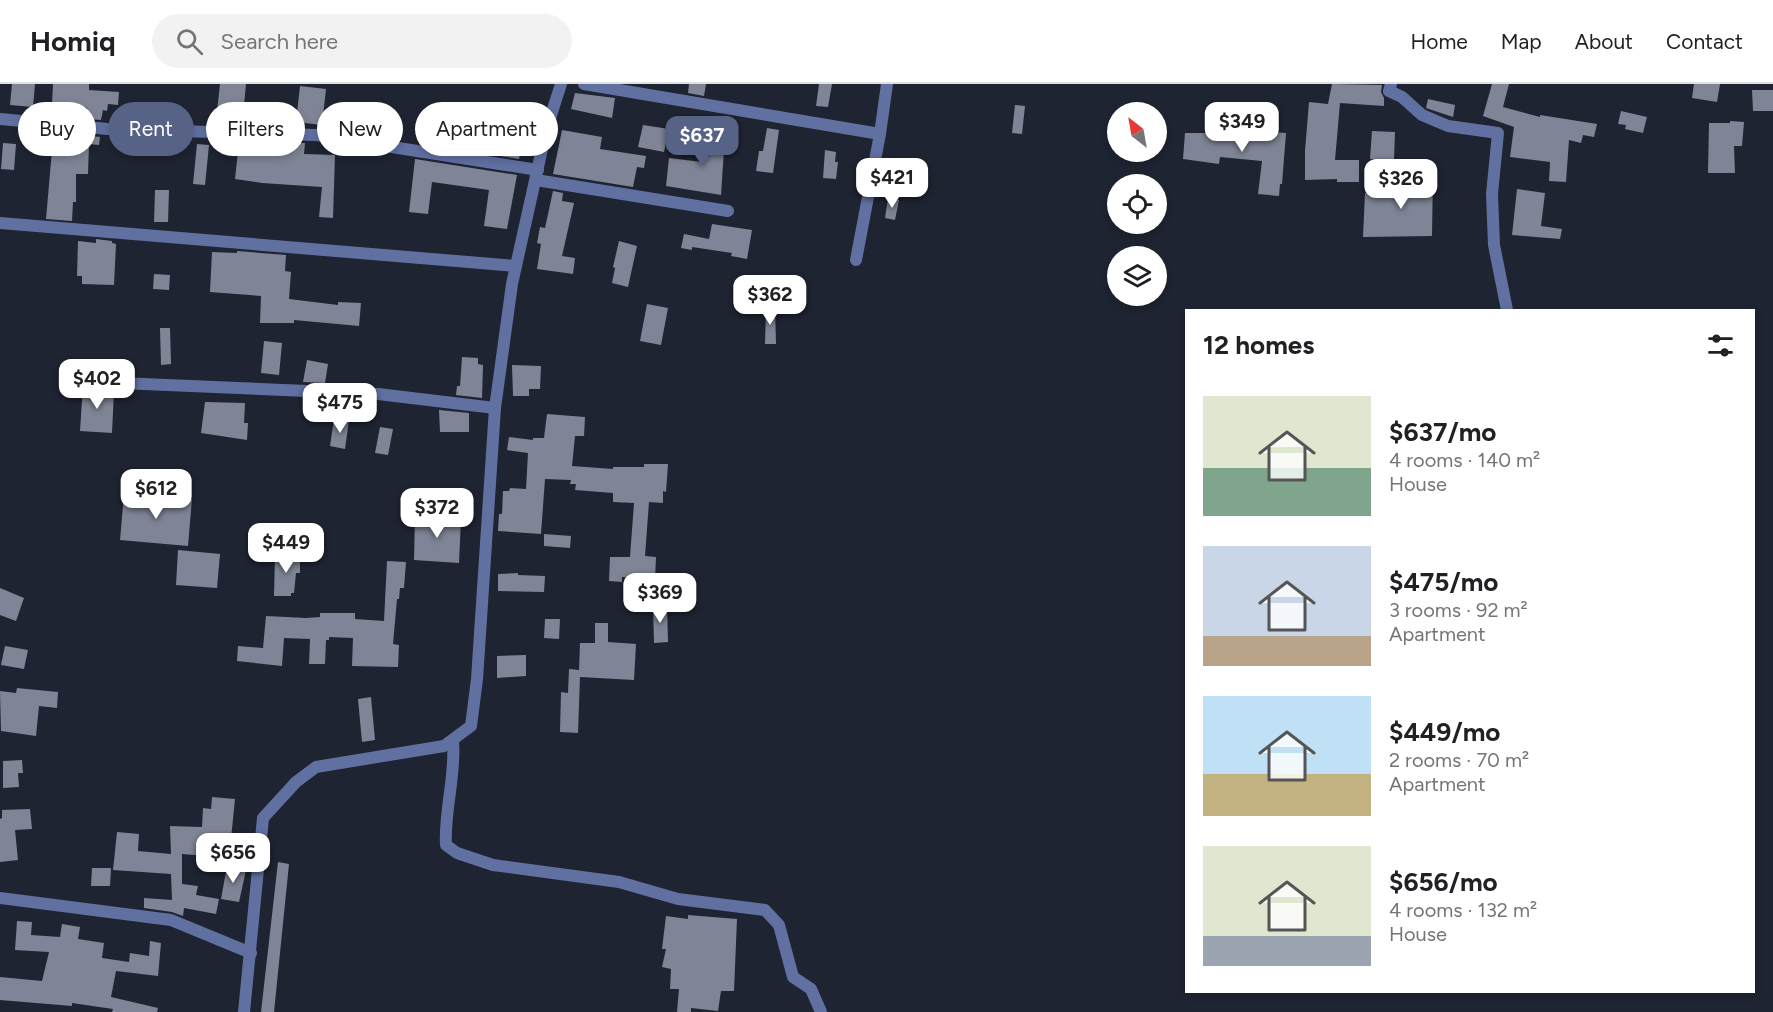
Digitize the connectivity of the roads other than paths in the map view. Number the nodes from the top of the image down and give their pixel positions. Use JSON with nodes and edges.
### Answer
{"nodes":[{"id":1,"x":561,"y":84,"type":"edge"},
{"id":2,"x":584,"y":84,"type":"edge"},
{"id":3,"x":887,"y":84,"type":"edge"},
{"id":4,"x":1391,"y":84,"type":"edge"},
{"id":5,"x":0,"y":119,"type":"edge"},
{"id":6,"x":880,"y":134,"type":"junction"},
{"id":7,"x":537,"y":175,"type":"junction"},
{"id":8,"x":728,"y":211,"type":"dead end"},
{"id":9,"x":0,"y":223,"type":"edge"},
{"id":10,"x":856,"y":260,"type":"dead end"},
{"id":11,"x":516,"y":266,"type":"junction"},
{"id":12,"x":1507,"y":309,"type":"edge"},
{"id":13,"x":96,"y":382,"type":"dead end"},
{"id":14,"x":495,"y":408,"type":"junction"},
{"id":15,"x":453,"y":741,"type":"junction"},
{"id":16,"x":0,"y":898,"type":"edge"},
{"id":17,"x":251,"y":953,"type":"junction"},
{"id":18,"x":244,"y":1012,"type":"edge"},
{"id":19,"x":822,"y":1012,"type":"edge"}],
"edges":[{"from":1,"to":7,"type":"street"},
{"from":2,"to":6,"type":"street"},
{"from":3,"to":6,"type":"street"},
{"from":4,"to":12,"type":"street"},
{"from":5,"to":7,"type":"street"},
{"from":6,"to":10,"type":"street"},
{"from":7,"to":8,"type":"street"},
{"from":7,"to":11,"type":"street"},
{"from":9,"to":11,"type":"street"},
{"from":11,"to":14,"type":"street"},
{"from":13,"to":14,"type":"street"},
{"from":14,"to":15,"type":"street"},
{"from":15,"to":17,"type":"street"},
{"from":15,"to":19,"type":"street"},
{"from":16,"to":17,"type":"street"},
{"from":17,"to":18,"type":"street"}]}
